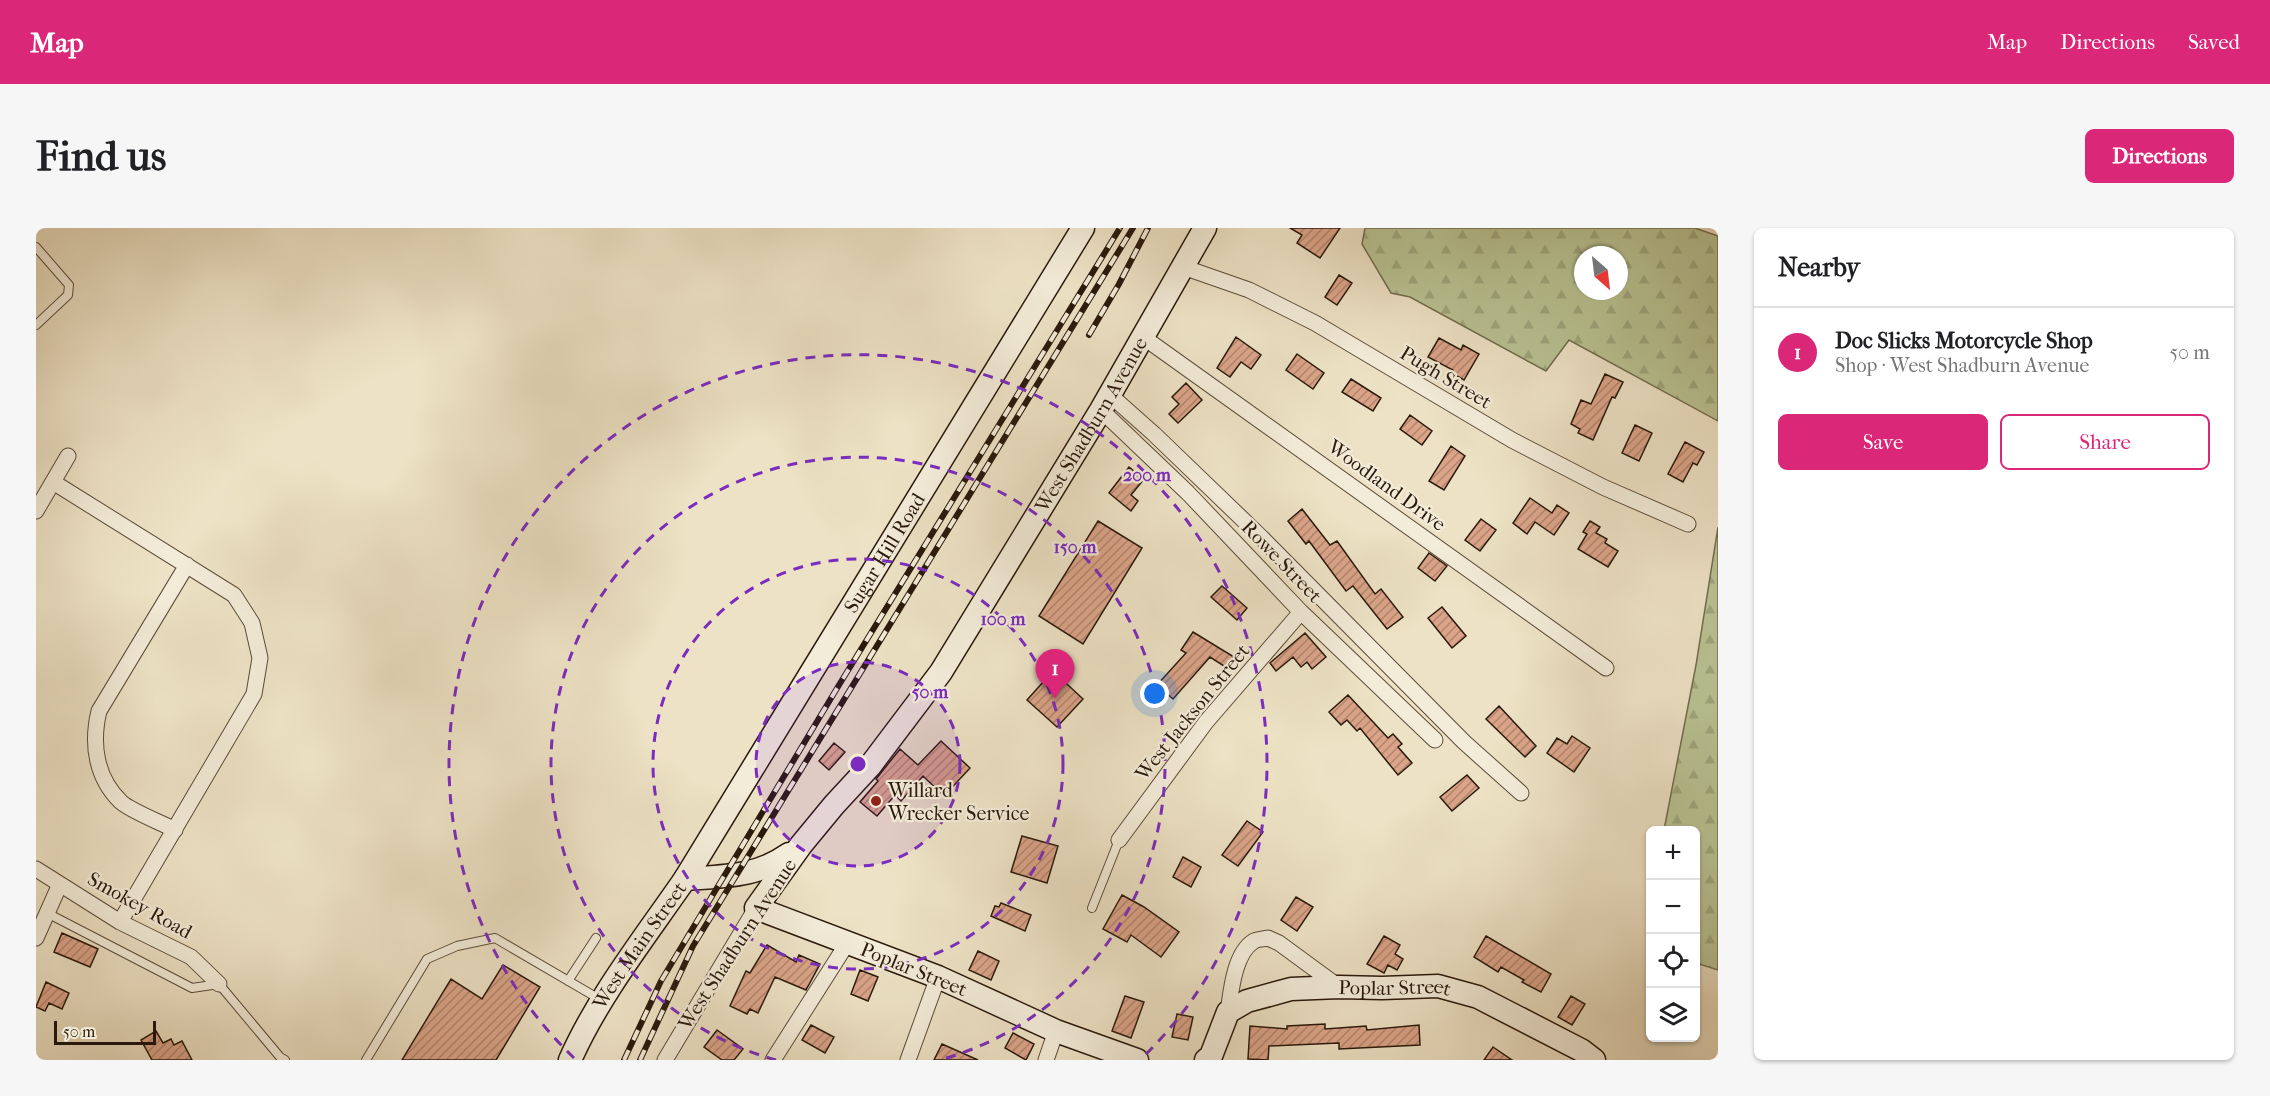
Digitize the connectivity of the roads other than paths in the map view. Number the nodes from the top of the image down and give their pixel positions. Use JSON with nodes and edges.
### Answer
{"nodes":[{"id":1,"x":1083,"y":228,"type":"edge"},
{"id":2,"x":1205,"y":228,"type":"edge"},
{"id":3,"x":36,"y":247,"type":"edge"},
{"id":4,"x":1183,"y":267,"type":"junction"},
{"id":5,"x":36,"y":325,"type":"edge"},
{"id":6,"x":1143,"y":337,"type":"junction"},
{"id":7,"x":1105,"y":402,"type":"junction"},
{"id":8,"x":68,"y":456,"type":"dead end"},
{"id":9,"x":53,"y":482,"type":"junction"},
{"id":10,"x":36,"y":512,"type":"edge"},
{"id":11,"x":1689,"y":524,"type":"dead end"},
{"id":12,"x":187,"y":565,"type":"junction"},
{"id":13,"x":1301,"y":612,"type":"junction"},
{"id":14,"x":1606,"y":668,"type":"dead end"},
{"id":15,"x":1435,"y":740,"type":"dead end"},
{"id":16,"x":1521,"y":794,"type":"dead end"},
{"id":17,"x":175,"y":830,"type":"junction"},
{"id":18,"x":1119,"y":840,"type":"joint"},
{"id":19,"x":801,"y":845,"type":"junction"},
{"id":20,"x":36,"y":869,"type":"edge"},
{"id":21,"x":685,"y":879,"type":"junction"},
{"id":22,"x":60,"y":884,"type":"junction"},
{"id":23,"x":756,"y":908,"type":"junction"},
{"id":24,"x":1092,"y":908,"type":"dead end"},
{"id":25,"x":47,"y":914,"type":"junction"},
{"id":26,"x":120,"y":922,"type":"junction"},
{"id":27,"x":36,"y":938,"type":"edge"},
{"id":28,"x":596,"y":939,"type":"dead end"},
{"id":29,"x":848,"y":942,"type":"junction"},
{"id":30,"x":938,"y":977,"type":"junction"},
{"id":31,"x":568,"y":981,"type":"junction"},
{"id":32,"x":219,"y":984,"type":"junction"},
{"id":33,"x":1339,"y":987,"type":"junction"},
{"id":34,"x":602,"y":1001,"type":"junction"},
{"id":35,"x":1228,"y":1012,"type":"junction"},
{"id":36,"x":1056,"y":1031,"type":"junction"},
{"id":37,"x":281,"y":1059,"type":"edge"},
{"id":38,"x":366,"y":1060,"type":"edge"},
{"id":39,"x":570,"y":1060,"type":"edge"},
{"id":40,"x":665,"y":1060,"type":"edge"},
{"id":41,"x":773,"y":1060,"type":"edge"},
{"id":42,"x":908,"y":1060,"type":"edge"},
{"id":43,"x":1046,"y":1060,"type":"edge"},
{"id":44,"x":1137,"y":1060,"type":"edge"},
{"id":45,"x":1206,"y":1060,"type":"edge"},
{"id":46,"x":1594,"y":1060,"type":"edge"}],
"edges":[{"from":1,"to":21,"type":"street","name":"Sugar Hill Road"},
{"from":2,"to":4,"type":"street","name":"West Shadburn Avenue"},
{"from":3,"to":5,"type":"lane"},
{"from":4,"to":6,"type":"street","name":"West Shadburn Avenue"},
{"from":4,"to":11,"type":"street","name":"Pugh Street"},
{"from":6,"to":7,"type":"street","name":"West Shadburn Avenue"},
{"from":6,"to":14,"type":"street","name":"Woodland Drive"},
{"from":7,"to":13,"type":"street","name":"Rowe Street"},
{"from":7,"to":16,"type":"street"},
{"from":7,"to":19,"type":"street","name":"West Shadburn Avenue"},
{"from":8,"to":9,"type":"street"},
{"from":9,"to":10,"type":"street"},
{"from":9,"to":12,"type":"street"},
{"from":12,"to":17,"type":"street"},
{"from":12,"to":17,"type":"street"},
{"from":13,"to":15,"type":"street","name":"Rowe Street"},
{"from":13,"to":18,"type":"street","name":"West Jackson Street"},
{"from":17,"to":26,"type":"street"},
{"from":18,"to":24,"type":"lane"},
{"from":19,"to":21,"type":"street","name":"West Main Street"},
{"from":19,"to":23,"type":"street","name":"West Shadburn Avenue"},
{"from":20,"to":22,"type":"street","name":"Smokey Road"},
{"from":21,"to":34,"type":"street","name":"West Main Street"},
{"from":22,"to":25,"type":"street"},
{"from":22,"to":26,"type":"street","name":"Smokey Road"},
{"from":23,"to":29,"type":"street","name":"Poplar Street"},
{"from":23,"to":40,"type":"street","name":"West Shadburn Avenue"},
{"from":25,"to":27,"type":"street"},
{"from":25,"to":32,"type":"lane"},
{"from":26,"to":32,"type":"street","name":"Smokey Road"},
{"from":28,"to":31,"type":"lane"},
{"from":29,"to":30,"type":"street","name":"Poplar Street"},
{"from":29,"to":41,"type":"street"},
{"from":30,"to":36,"type":"street","name":"Poplar Street"},
{"from":30,"to":42,"type":"street"},
{"from":31,"to":34,"type":"lane"},
{"from":31,"to":38,"type":"lane"},
{"from":32,"to":37,"type":"lane"},
{"from":33,"to":35,"type":"street"},
{"from":33,"to":35,"type":"street","name":"Poplar Street"},
{"from":33,"to":46,"type":"street","name":"Poplar Street"},
{"from":34,"to":39,"type":"street","name":"West Main Street"},
{"from":35,"to":45,"type":"street","name":"Poplar Street"},
{"from":36,"to":43,"type":"street"},
{"from":36,"to":44,"type":"street","name":"Poplar Street"}]}
